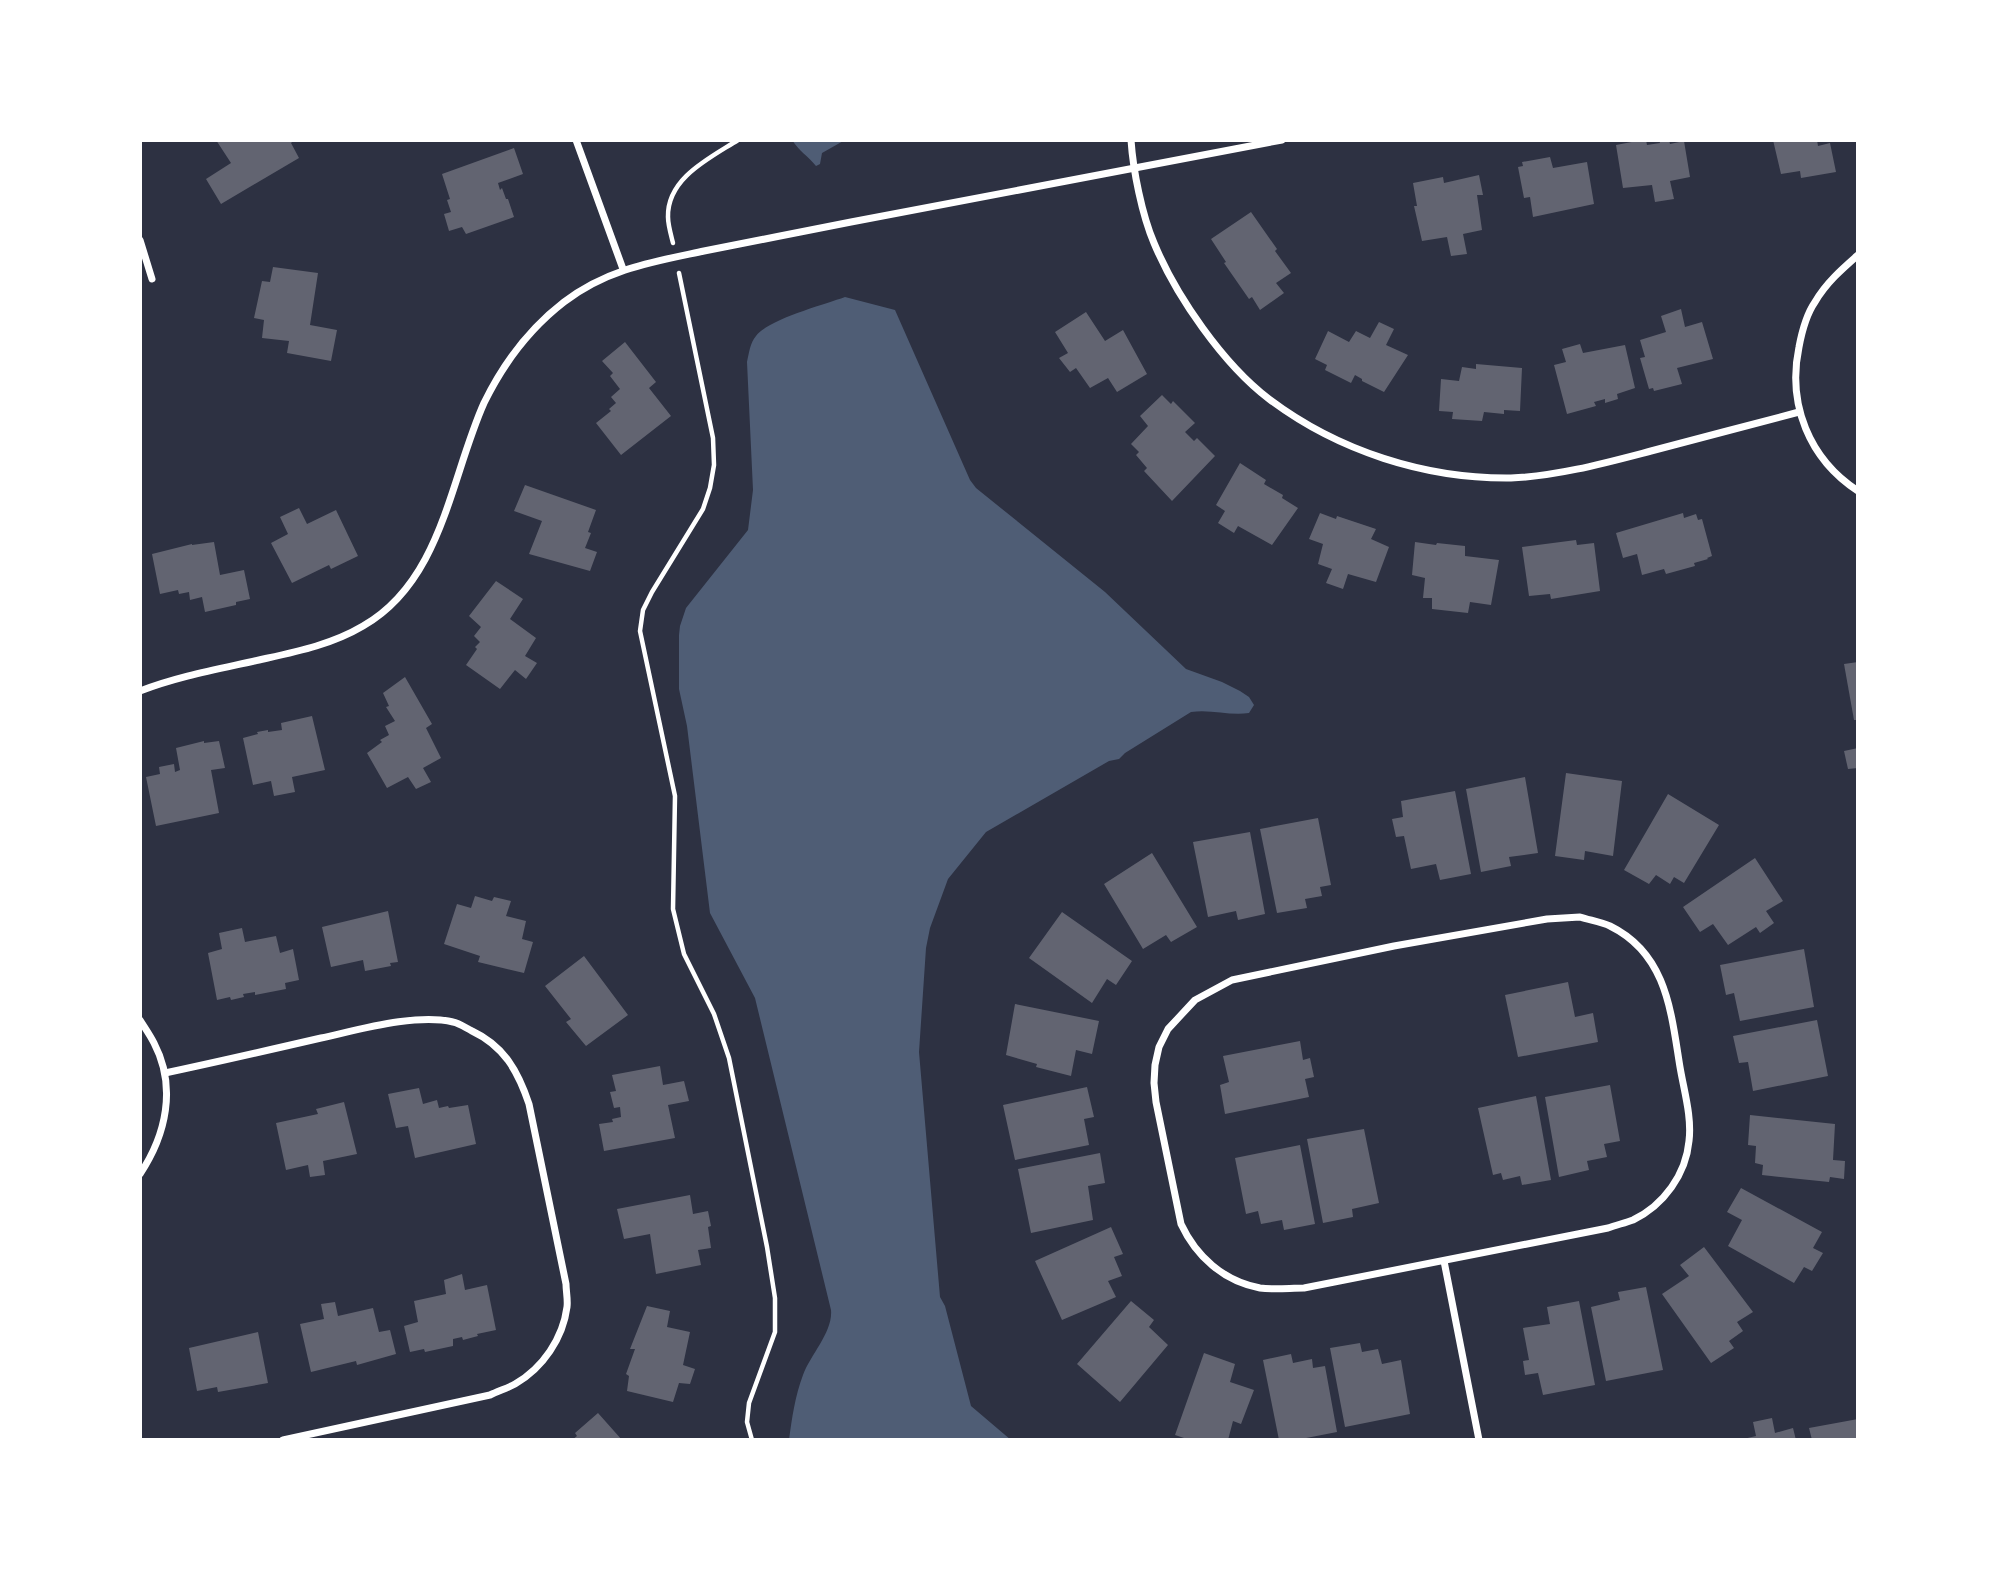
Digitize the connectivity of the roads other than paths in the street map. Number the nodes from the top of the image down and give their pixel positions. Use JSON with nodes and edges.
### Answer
{"nodes":[{"id":1,"x":576,"y":140,"type":"edge"},
{"id":2,"x":1131,"y":140,"type":"edge"},
{"id":3,"x":1282,"y":140,"type":"edge"},
{"id":4,"x":1135,"y":168,"type":"junction"},
{"id":5,"x":140,"y":240,"type":"edge"},
{"id":6,"x":1858,"y":254,"type":"edge"},
{"id":7,"x":623,"y":270,"type":"junction"},
{"id":8,"x":152,"y":279,"type":"dead end"},
{"id":9,"x":1799,"y":412,"type":"junction"},
{"id":10,"x":1858,"y":491,"type":"edge"},
{"id":11,"x":140,"y":691,"type":"edge"},
{"id":12,"x":140,"y":1020,"type":"edge"},
{"id":13,"x":164,"y":1073,"type":"junction"},
{"id":14,"x":140,"y":1174,"type":"edge"},
{"id":15,"x":1444,"y":1261,"type":"junction"},
{"id":16,"x":283,"y":1440,"type":"edge"},
{"id":17,"x":1479,"y":1440,"type":"edge"}],
"edges":[{"from":1,"to":7,"type":"street"},
{"from":2,"to":4,"type":"street"},
{"from":3,"to":4,"type":"street"},
{"from":4,"to":7,"type":"street"},
{"from":4,"to":9,"type":"street"},
{"from":5,"to":8,"type":"street"},
{"from":6,"to":9,"type":"street"},
{"from":7,"to":11,"type":"street"},
{"from":9,"to":10,"type":"street"},
{"from":12,"to":13,"type":"street"},
{"from":13,"to":14,"type":"street"},
{"from":13,"to":16,"type":"street"},
{"from":15,"to":15,"type":"street"},
{"from":15,"to":17,"type":"street"}]}
